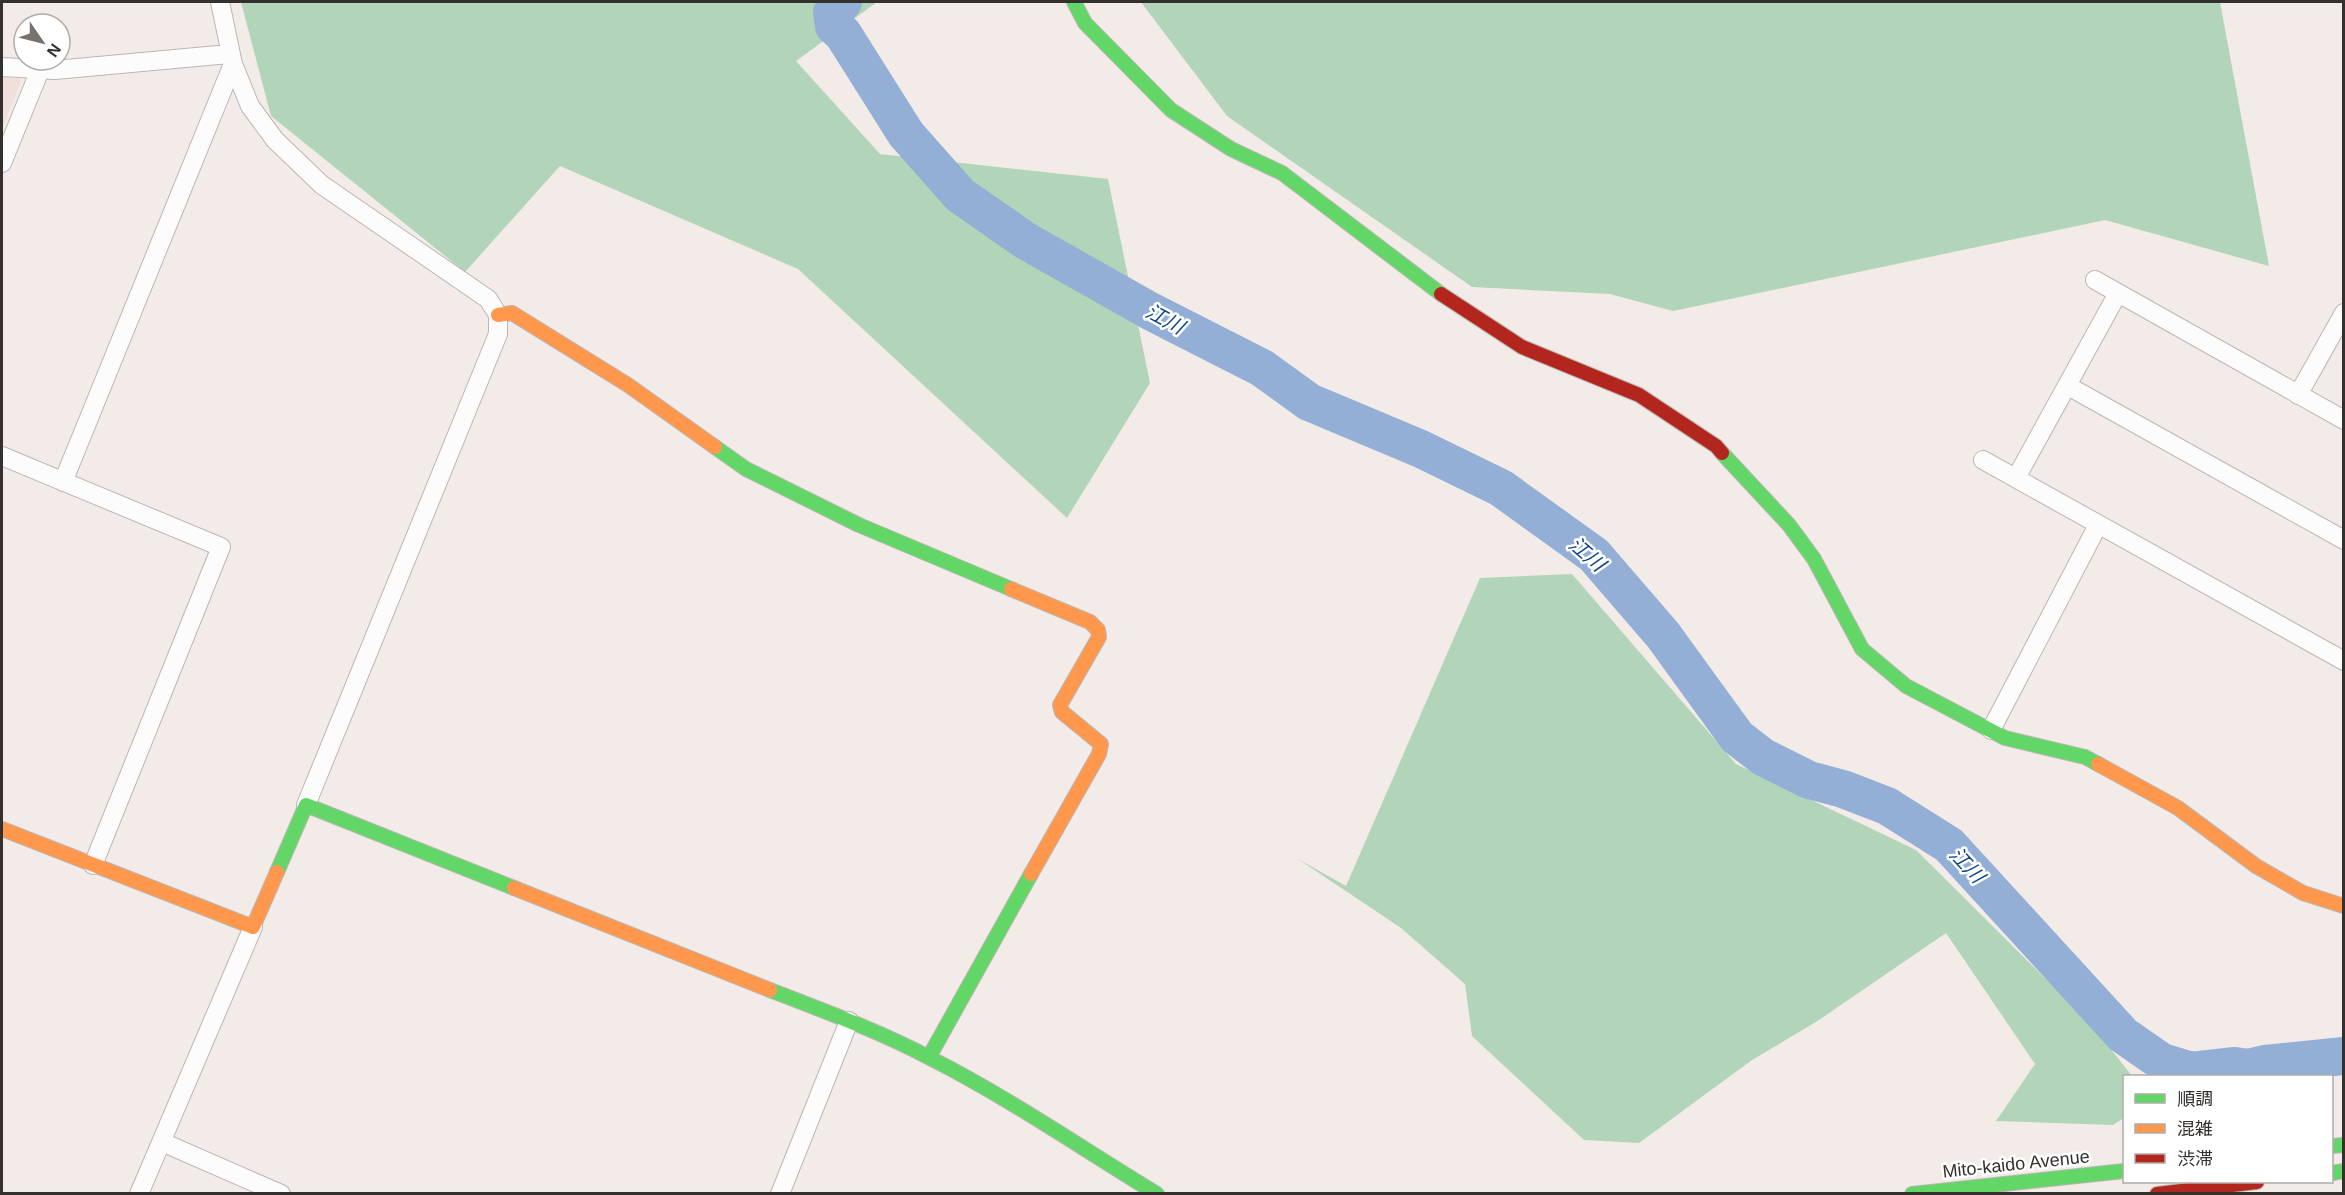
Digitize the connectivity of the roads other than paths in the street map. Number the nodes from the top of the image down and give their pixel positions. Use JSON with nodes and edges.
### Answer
{"nodes":[{"id":1,"x":220,"y":2,"type":"edge"},
{"id":2,"x":1074,"y":2,"type":"edge"},
{"id":3,"x":231,"y":59,"type":"junction"},
{"id":4,"x":72,"y":68,"type":"edge"},
{"id":5,"x":39,"y":72,"type":"edge"},
{"id":6,"x":2,"y":163,"type":"edge"},
{"id":7,"x":2095,"y":280,"type":"dead end"},
{"id":8,"x":2118,"y":293,"type":"junction"},
{"id":9,"x":2343,"y":313,"type":"edge"},
{"id":10,"x":498,"y":315,"type":"junction"},
{"id":11,"x":2068,"y":386,"type":"junction"},
{"id":12,"x":2298,"y":394,"type":"junction"},
{"id":13,"x":2343,"y":420,"type":"edge"},
{"id":14,"x":2,"y":456,"type":"edge"},
{"id":15,"x":1983,"y":460,"type":"dead end"},
{"id":16,"x":2016,"y":478,"type":"junction"},
{"id":17,"x":63,"y":482,"type":"junction"},
{"id":18,"x":2098,"y":525,"type":"junction"},
{"id":19,"x":2343,"y":540,"type":"edge"},
{"id":20,"x":2343,"y":661,"type":"edge"},
{"id":21,"x":1991,"y":730,"type":"junction"},
{"id":22,"x":306,"y":805,"type":"junction"},
{"id":23,"x":2,"y":829,"type":"edge"},
{"id":24,"x":93,"y":865,"type":"junction"},
{"id":25,"x":2343,"y":906,"type":"edge"},
{"id":26,"x":253,"y":927,"type":"junction"},
{"id":27,"x":849,"y":1021,"type":"junction"},
{"id":28,"x":929,"y":1057,"type":"junction"},
{"id":29,"x":162,"y":1142,"type":"junction"},
{"id":30,"x":2123,"y":1171,"type":"edge"},
{"id":31,"x":2249,"y":1183,"type":"edge"},
{"id":32,"x":140,"y":1194,"type":"edge"},
{"id":33,"x":282,"y":1194,"type":"edge"},
{"id":34,"x":780,"y":1194,"type":"edge"},
{"id":35,"x":1157,"y":1194,"type":"edge"},
{"id":36,"x":1912,"y":1194,"type":"edge"},
{"id":37,"x":2157,"y":1194,"type":"edge"}],
"edges":[{"from":1,"to":3,"type":"street"},
{"from":2,"to":21,"type":"main road"},
{"from":3,"to":4,"type":"street"},
{"from":3,"to":10,"type":"street"},
{"from":3,"to":17,"type":"street"},
{"from":5,"to":6,"type":"street"},
{"from":7,"to":8,"type":"street"},
{"from":8,"to":11,"type":"street"},
{"from":8,"to":12,"type":"street"},
{"from":9,"to":12,"type":"street"},
{"from":10,"to":22,"type":"street"},
{"from":10,"to":28,"type":"main road"},
{"from":11,"to":16,"type":"street"},
{"from":11,"to":19,"type":"street"},
{"from":12,"to":13,"type":"street"},
{"from":14,"to":17,"type":"street"},
{"from":15,"to":16,"type":"street"},
{"from":16,"to":18,"type":"street"},
{"from":17,"to":24,"type":"street"},
{"from":18,"to":20,"type":"street"},
{"from":18,"to":21,"type":"street"},
{"from":21,"to":25,"type":"main road"},
{"from":22,"to":26,"type":"main road"},
{"from":22,"to":27,"type":"main road"},
{"from":23,"to":24,"type":"main road"},
{"from":24,"to":26,"type":"main road"},
{"from":26,"to":29,"type":"street"},
{"from":27,"to":28,"type":"main road"},
{"from":27,"to":34,"type":"street"},
{"from":28,"to":35,"type":"main road"},
{"from":29,"to":32,"type":"street"},
{"from":29,"to":33,"type":"street"},
{"from":30,"to":36,"type":"main road","name":"Mito-kaido Avenue"},
{"from":31,"to":37,"type":"main road"}]}
